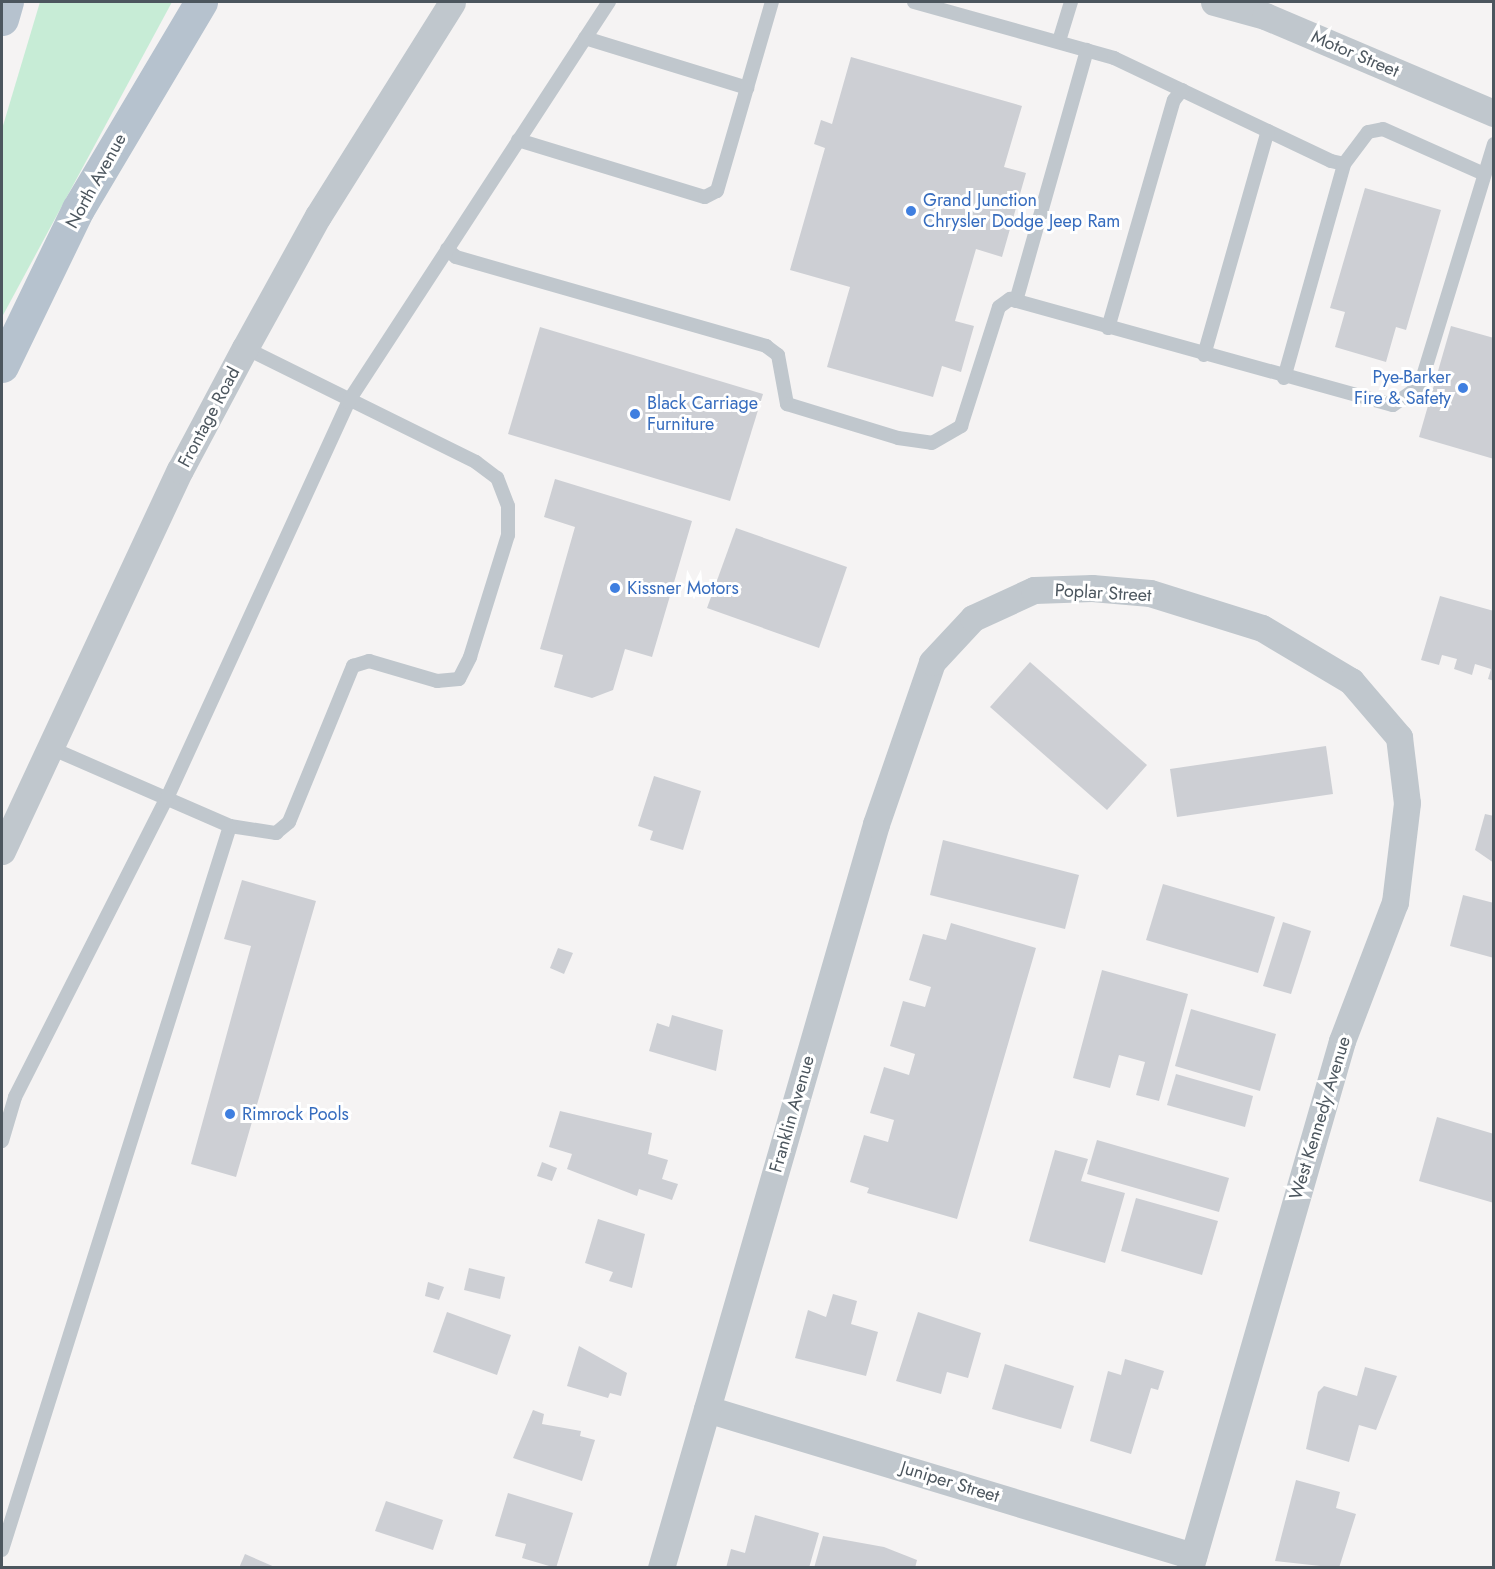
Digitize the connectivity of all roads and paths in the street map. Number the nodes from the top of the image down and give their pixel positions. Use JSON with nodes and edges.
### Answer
{"nodes":[{"id":1,"x":7,"y":2,"type":"edge"},
{"id":2,"x":201,"y":2,"type":"edge"},
{"id":3,"x":452,"y":2,"type":"edge"},
{"id":4,"x":609,"y":2,"type":"edge"},
{"id":5,"x":772,"y":2,"type":"edge"},
{"id":6,"x":914,"y":2,"type":"edge"},
{"id":7,"x":1071,"y":2,"type":"edge"},
{"id":8,"x":1214,"y":2,"type":"edge"},
{"id":9,"x":2,"y":19,"type":"edge"},
{"id":10,"x":585,"y":38,"type":"junction"},
{"id":11,"x":1059,"y":41,"type":"junction"},
{"id":12,"x":1087,"y":50,"type":"junction"},
{"id":13,"x":748,"y":88,"type":"junction"},
{"id":14,"x":1182,"y":90,"type":"junction"},
{"id":15,"x":1494,"y":113,"type":"edge"},
{"id":16,"x":1268,"y":131,"type":"junction"},
{"id":17,"x":518,"y":140,"type":"junction"},
{"id":18,"x":1494,"y":144,"type":"edge"},
{"id":19,"x":1344,"y":164,"type":"junction"},
{"id":20,"x":1484,"y":174,"type":"junction"},
{"id":21,"x":447,"y":249,"type":"junction"},
{"id":22,"x":1016,"y":301,"type":"junction"},
{"id":23,"x":1108,"y":327,"type":"junction"},
{"id":24,"x":245,"y":348,"type":"junction"},
{"id":25,"x":1204,"y":355,"type":"junction"},
{"id":26,"x":2,"y":366,"type":"edge"},
{"id":27,"x":1284,"y":378,"type":"junction"},
{"id":28,"x":348,"y":402,"type":"junction"},
{"id":29,"x":932,"y":662,"type":"joint"},
{"id":30,"x":1351,"y":681,"type":"joint"},
{"id":31,"x":53,"y":749,"type":"junction"},
{"id":32,"x":167,"y":798,"type":"junction"},
{"id":33,"x":230,"y":826,"type":"junction"},
{"id":34,"x":2,"y":851,"type":"edge"},
{"id":35,"x":2,"y":1141,"type":"edge"},
{"id":36,"x":707,"y":1408,"type":"junction"},
{"id":37,"x":2,"y":1550,"type":"edge"},
{"id":38,"x":1191,"y":1562,"type":"edge"},
{"id":39,"x":661,"y":1568,"type":"edge"}],
"edges":[{"from":1,"to":9,"type":"main road"},
{"from":2,"to":26,"type":"main road","name":"North Avenue"},
{"from":3,"to":24,"type":"street","name":"Frontage Road"},
{"from":4,"to":10,"type":"lane"},
{"from":5,"to":13,"type":"lane"},
{"from":6,"to":11,"type":"lane"},
{"from":7,"to":11,"type":"lane"},
{"from":8,"to":15,"type":"street","name":"Motor Street"},
{"from":10,"to":13,"type":"lane"},
{"from":10,"to":17,"type":"lane"},
{"from":11,"to":12,"type":"lane"},
{"from":12,"to":14,"type":"lane"},
{"from":12,"to":22,"type":"lane"},
{"from":13,"to":17,"type":"lane"},
{"from":14,"to":16,"type":"lane"},
{"from":14,"to":23,"type":"lane"},
{"from":16,"to":19,"type":"lane"},
{"from":16,"to":25,"type":"lane"},
{"from":17,"to":21,"type":"lane"},
{"from":18,"to":20,"type":"lane"},
{"from":19,"to":20,"type":"lane"},
{"from":19,"to":27,"type":"lane"},
{"from":20,"to":27,"type":"lane"},
{"from":21,"to":22,"type":"lane"},
{"from":21,"to":28,"type":"lane"},
{"from":22,"to":23,"type":"lane"},
{"from":23,"to":25,"type":"lane"},
{"from":24,"to":28,"type":"lane"},
{"from":24,"to":31,"type":"street","name":"Frontage Road"},
{"from":25,"to":27,"type":"lane"},
{"from":28,"to":32,"type":"lane"},
{"from":28,"to":33,"type":"lane"},
{"from":29,"to":30,"type":"street","name":"Poplar Street"},
{"from":29,"to":36,"type":"street","name":"Franklin Avenue"},
{"from":30,"to":38,"type":"street","name":"West Kennedy Avenue"},
{"from":31,"to":32,"type":"lane"},
{"from":31,"to":34,"type":"street","name":"Frontage Road"},
{"from":32,"to":33,"type":"lane"},
{"from":32,"to":35,"type":"lane"},
{"from":33,"to":37,"type":"lane"},
{"from":36,"to":38,"type":"street","name":"Juniper Street"},
{"from":36,"to":39,"type":"street","name":"Franklin Avenue"}]}
